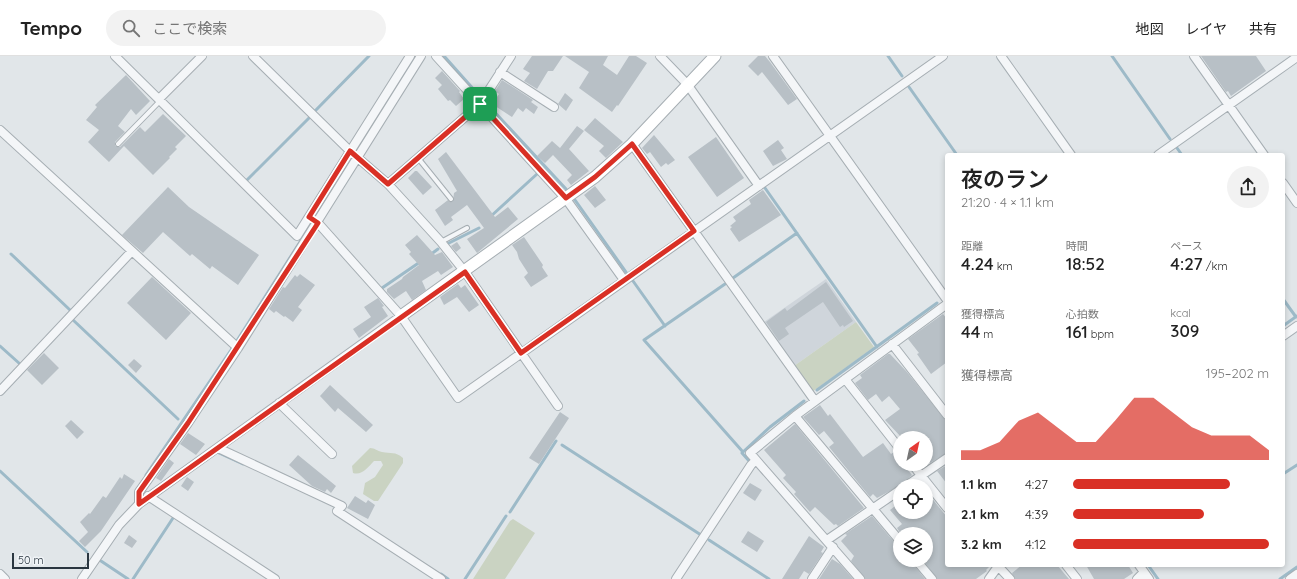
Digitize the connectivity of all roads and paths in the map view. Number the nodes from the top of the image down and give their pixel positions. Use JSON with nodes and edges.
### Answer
{"nodes":[{"id":1,"x":115,"y":56,"type":"edge"},
{"id":2,"x":202,"y":56,"type":"edge"},
{"id":3,"x":253,"y":56,"type":"edge"},
{"id":4,"x":410,"y":56,"type":"edge"},
{"id":5,"x":421,"y":56,"type":"edge"},
{"id":6,"x":436,"y":56,"type":"edge"},
{"id":7,"x":511,"y":56,"type":"edge"},
{"id":8,"x":660,"y":56,"type":"edge"},
{"id":9,"x":714,"y":56,"type":"edge"},
{"id":10,"x":774,"y":56,"type":"edge"},
{"id":11,"x":944,"y":56,"type":"edge"},
{"id":12,"x":1001,"y":56,"type":"edge"},
{"id":13,"x":1194,"y":56,"type":"edge"},
{"id":14,"x":1297,"y":57,"type":"edge"},
{"id":15,"x":500,"y":72,"type":"junction"},
{"id":16,"x":687,"y":84,"type":"junction"},
{"id":17,"x":159,"y":100,"type":"junction"},
{"id":18,"x":480,"y":104,"type":"junction"},
{"id":19,"x":1229,"y":105,"type":"junction"},
{"id":20,"x":554,"y":107,"type":"dead end"},
{"id":21,"x":0,"y":130,"type":"edge"},
{"id":22,"x":831,"y":135,"type":"junction"},
{"id":23,"x":118,"y":144,"type":"dead end"},
{"id":24,"x":632,"y":144,"type":"junction"},
{"id":25,"x":1070,"y":153,"type":"edge"},
{"id":26,"x":1161,"y":153,"type":"edge"},
{"id":27,"x":1263,"y":153,"type":"edge"},
{"id":28,"x":354,"y":154,"type":"junction"},
{"id":29,"x":418,"y":158,"type":"junction"},
{"id":30,"x":388,"y":184,"type":"junction"},
{"id":31,"x":759,"y":186,"type":"junction"},
{"id":32,"x":1285,"y":186,"type":"edge"},
{"id":33,"x":566,"y":198,"type":"junction"},
{"id":34,"x":451,"y":199,"type":"dead end"},
{"id":35,"x":1297,"y":203,"type":"edge"},
{"id":36,"x":313,"y":220,"type":"junction"},
{"id":37,"x":467,"y":228,"type":"dead end"},
{"id":38,"x":694,"y":231,"type":"junction"},
{"id":39,"x":441,"y":242,"type":"junction"},
{"id":40,"x":132,"y":251,"type":"junction"},
{"id":41,"x":465,"y":272,"type":"junction"},
{"id":42,"x":624,"y":280,"type":"junction"},
{"id":43,"x":945,"y":297,"type":"edge"},
{"id":44,"x":945,"y":305,"type":"edge"},
{"id":45,"x":401,"y":316,"type":"junction"},
{"id":46,"x":1297,"y":326,"type":"edge"},
{"id":47,"x":1285,"y":335,"type":"edge"},
{"id":48,"x":892,"y":344,"type":"junction"},
{"id":49,"x":236,"y":347,"type":"junction"},
{"id":50,"x":521,"y":353,"type":"junction"},
{"id":51,"x":845,"y":380,"type":"junction"},
{"id":52,"x":0,"y":391,"type":"edge"},
{"id":53,"x":815,"y":401,"type":"junction"},
{"id":54,"x":279,"y":403,"type":"junction"},
{"id":55,"x":558,"y":406,"type":"dead end"},
{"id":56,"x":945,"y":412,"type":"edge"},
{"id":57,"x":795,"y":416,"type":"junction"},
{"id":58,"x":893,"y":440,"type":"edge"},
{"id":59,"x":218,"y":448,"type":"junction"},
{"id":60,"x":332,"y":454,"type":"dead end"},
{"id":61,"x":945,"y":459,"type":"edge"},
{"id":62,"x":756,"y":460,"type":"junction"},
{"id":63,"x":917,"y":471,"type":"edge"},
{"id":64,"x":921,"y":476,"type":"junction"},
{"id":65,"x":916,"y":479,"type":"edge"},
{"id":66,"x":893,"y":495,"type":"edge"},
{"id":67,"x":148,"y":496,"type":"junction"},
{"id":68,"x":139,"y":504,"type":"junction"},
{"id":69,"x":945,"y":506,"type":"edge"},
{"id":70,"x":873,"y":509,"type":"junction"},
{"id":71,"x":893,"y":533,"type":"edge"},
{"id":72,"x":827,"y":540,"type":"junction"},
{"id":73,"x":833,"y":547,"type":"junction"},
{"id":74,"x":922,"y":567,"type":"edge"},
{"id":75,"x":995,"y":567,"type":"edge"},
{"id":76,"x":997,"y":567,"type":"edge"},
{"id":77,"x":1068,"y":567,"type":"edge"},
{"id":78,"x":1144,"y":572,"type":"edge"},
{"id":79,"x":0,"y":574,"type":"edge"},
{"id":80,"x":1297,"y":574,"type":"edge"},
{"id":81,"x":265,"y":576,"type":"edge"},
{"id":82,"x":5,"y":579,"type":"edge"},
{"id":83,"x":82,"y":579,"type":"edge"},
{"id":84,"x":275,"y":579,"type":"edge"},
{"id":85,"x":442,"y":579,"type":"edge"},
{"id":86,"x":676,"y":579,"type":"edge"},
{"id":87,"x":812,"y":579,"type":"edge"},
{"id":88,"x":860,"y":579,"type":"edge"},
{"id":89,"x":932,"y":579,"type":"edge"},
{"id":90,"x":989,"y":579,"type":"edge"},
{"id":91,"x":1010,"y":579,"type":"edge"},
{"id":92,"x":1077,"y":579,"type":"edge"},
{"id":93,"x":1137,"y":579,"type":"edge"},
{"id":94,"x":1290,"y":579,"type":"edge"}],
"edges":[{"from":1,"to":17,"type":"street"},
{"from":2,"to":17,"type":"street"},
{"from":3,"to":28,"type":"street"},
{"from":4,"to":28,"type":"street"},
{"from":5,"to":28,"type":"street"},
{"from":6,"to":18,"type":"street"},
{"from":7,"to":15,"type":"street"},
{"from":8,"to":16,"type":"street"},
{"from":9,"to":16,"type":"street"},
{"from":10,"to":22,"type":"street"},
{"from":11,"to":22,"type":"street"},
{"from":12,"to":25,"type":"street"},
{"from":13,"to":19,"type":"street"},
{"from":14,"to":19,"type":"street"},
{"from":15,"to":18,"type":"street"},
{"from":15,"to":20,"type":"street"},
{"from":16,"to":24,"type":"street"},
{"from":16,"to":31,"type":"street"},
{"from":17,"to":23,"type":"lane"},
{"from":17,"to":36,"type":"street"},
{"from":18,"to":29,"type":"street"},
{"from":18,"to":33,"type":"street"},
{"from":19,"to":26,"type":"street"},
{"from":19,"to":27,"type":"street"},
{"from":21,"to":40,"type":"street"},
{"from":22,"to":31,"type":"street"},
{"from":22,"to":43,"type":"street"},
{"from":24,"to":33,"type":"street"},
{"from":24,"to":38,"type":"street"},
{"from":28,"to":30,"type":"street"},
{"from":28,"to":36,"type":"street"},
{"from":29,"to":30,"type":"street"},
{"from":29,"to":34,"type":"lane"},
{"from":30,"to":39,"type":"street"},
{"from":31,"to":38,"type":"street"},
{"from":32,"to":35,"type":"street"},
{"from":33,"to":41,"type":"street"},
{"from":33,"to":42,"type":"street"},
{"from":36,"to":45,"type":"street"},
{"from":36,"to":49,"type":"street"},
{"from":37,"to":39,"type":"lane"},
{"from":38,"to":42,"type":"street"},
{"from":38,"to":53,"type":"street"},
{"from":39,"to":41,"type":"street"},
{"from":40,"to":49,"type":"street"},
{"from":40,"to":52,"type":"street"},
{"from":41,"to":45,"type":"street"},
{"from":41,"to":50,"type":"street"},
{"from":42,"to":50,"type":"street"},
{"from":44,"to":48,"type":"street"},
{"from":45,"to":50,"type":"street"},
{"from":45,"to":54,"type":"street"},
{"from":46,"to":47,"type":"street"},
{"from":48,"to":51,"type":"street"},
{"from":48,"to":56,"type":"street"},
{"from":49,"to":68,"type":"street"},
{"from":50,"to":55,"type":"street"},
{"from":51,"to":53,"type":"street"},
{"from":51,"to":58,"type":"street"},
{"from":53,"to":57,"type":"street"},
{"from":54,"to":59,"type":"street"},
{"from":54,"to":60,"type":"street"},
{"from":57,"to":62,"type":"street"},
{"from":57,"to":70,"type":"street"},
{"from":59,"to":67,"type":"street"},
{"from":59,"to":85,"type":"street"},
{"from":61,"to":64,"type":"street"},
{"from":62,"to":72,"type":"street"},
{"from":62,"to":86,"type":"street"},
{"from":63,"to":64,"type":"street"},
{"from":64,"to":65,"type":"street"},
{"from":64,"to":69,"type":"street"},
{"from":66,"to":70,"type":"street"},
{"from":67,"to":68,"type":"street"},
{"from":67,"to":81,"type":"street"},
{"from":68,"to":83,"type":"street"},
{"from":70,"to":71,"type":"street"},
{"from":70,"to":72,"type":"street"},
{"from":72,"to":73,"type":"street"},
{"from":73,"to":87,"type":"street"},
{"from":73,"to":88,"type":"street"},
{"from":74,"to":89,"type":"street"},
{"from":75,"to":90,"type":"street"},
{"from":76,"to":91,"type":"street"},
{"from":77,"to":92,"type":"street"},
{"from":78,"to":93,"type":"street"},
{"from":79,"to":82,"type":"street"},
{"from":80,"to":94,"type":"street"},
{"from":81,"to":84,"type":"street"}]}
